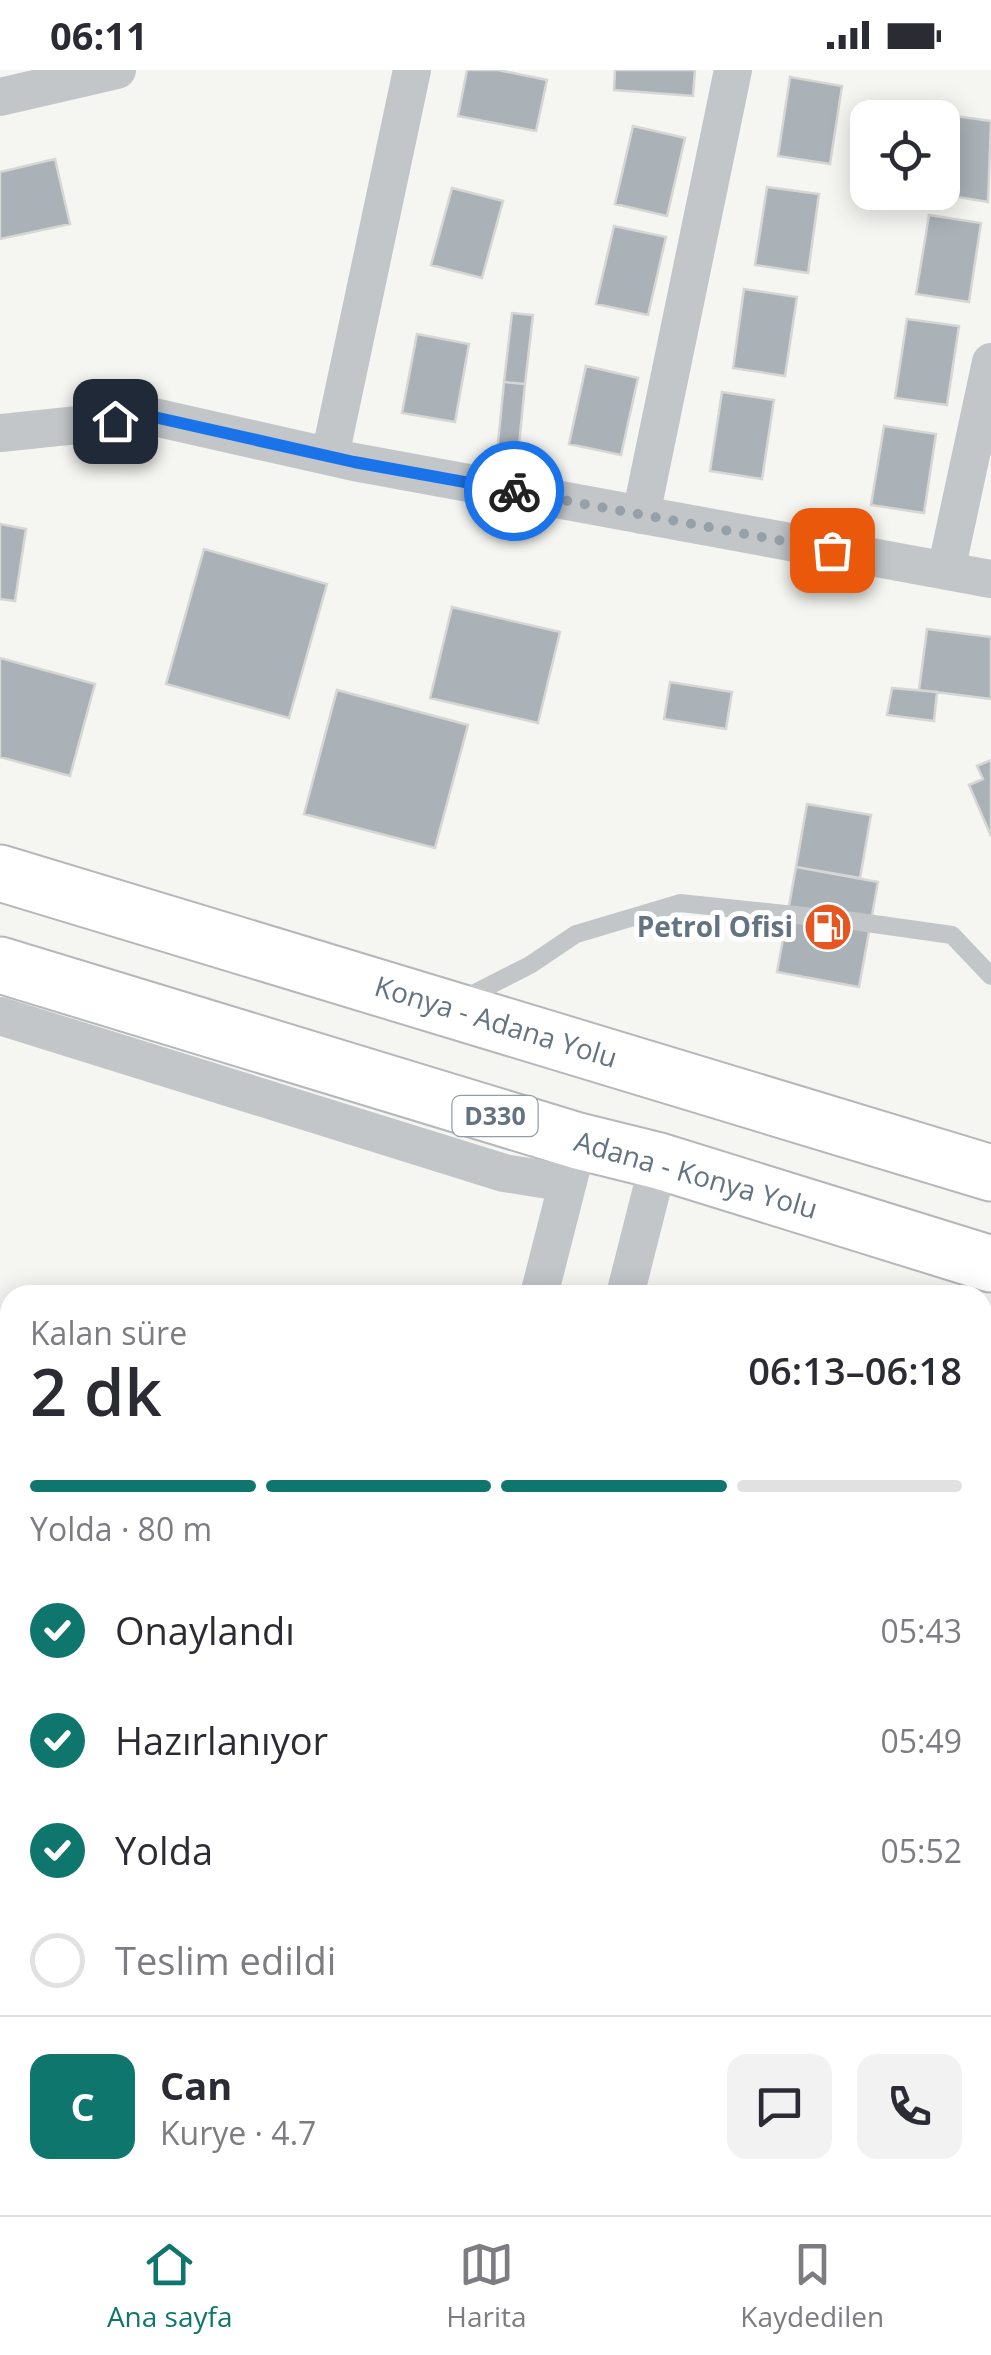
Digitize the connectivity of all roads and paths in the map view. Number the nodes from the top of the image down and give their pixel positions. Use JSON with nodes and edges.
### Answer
{"nodes":[{"id":1,"x":116,"y":70,"type":"edge"},
{"id":2,"x":412,"y":70,"type":"edge"},
{"id":3,"x":734,"y":70,"type":"edge"},
{"id":4,"x":0,"y":97,"type":"edge"},
{"id":5,"x":991,"y":362,"type":"edge"},
{"id":6,"x":0,"y":433,"type":"edge"},
{"id":7,"x":330,"y":456,"type":"junction"},
{"id":8,"x":641,"y":515,"type":"junction"},
{"id":9,"x":946,"y":571,"type":"junction"},
{"id":10,"x":991,"y":579,"type":"edge"},
{"id":11,"x":0,"y":874,"type":"edge"},
{"id":12,"x":0,"y":964,"type":"edge"},
{"id":13,"x":991,"y":976,"type":"edge"},
{"id":14,"x":446,"y":1007,"type":"junction"},
{"id":15,"x":0,"y":1016,"type":"edge"},
{"id":16,"x":659,"y":1161,"type":"junction"},
{"id":17,"x":572,"y":1162,"type":"junction"},
{"id":18,"x":991,"y":1173,"type":"edge"},
{"id":19,"x":991,"y":1264,"type":"edge"},
{"id":20,"x":542,"y":1285,"type":"edge"},
{"id":21,"x":628,"y":1285,"type":"edge"}],
"edges":[{"from":1,"to":4,"type":"street"},
{"from":2,"to":7,"type":"street"},
{"from":3,"to":8,"type":"street"},
{"from":5,"to":9,"type":"street"},
{"from":6,"to":7,"type":"street"},
{"from":7,"to":8,"type":"street"},
{"from":8,"to":9,"type":"street"},
{"from":9,"to":10,"type":"street"},
{"from":11,"to":14,"type":"highway","name":"Konya - Adana Yolu"},
{"from":12,"to":17,"type":"highway","name":"Adana - Konya Yolu","number":"D330"},
{"from":13,"to":14,"type":"lane"},
{"from":14,"to":18,"type":"highway","name":"Konya - Adana Yolu"},
{"from":15,"to":17,"type":"street"},
{"from":16,"to":17,"type":"highway","name":"Adana - Konya Yolu","number":"D330"},
{"from":16,"to":19,"type":"highway","name":"Adana - Konya Yolu","number":"D330"},
{"from":16,"to":21,"type":"street"},
{"from":17,"to":20,"type":"street"}]}
